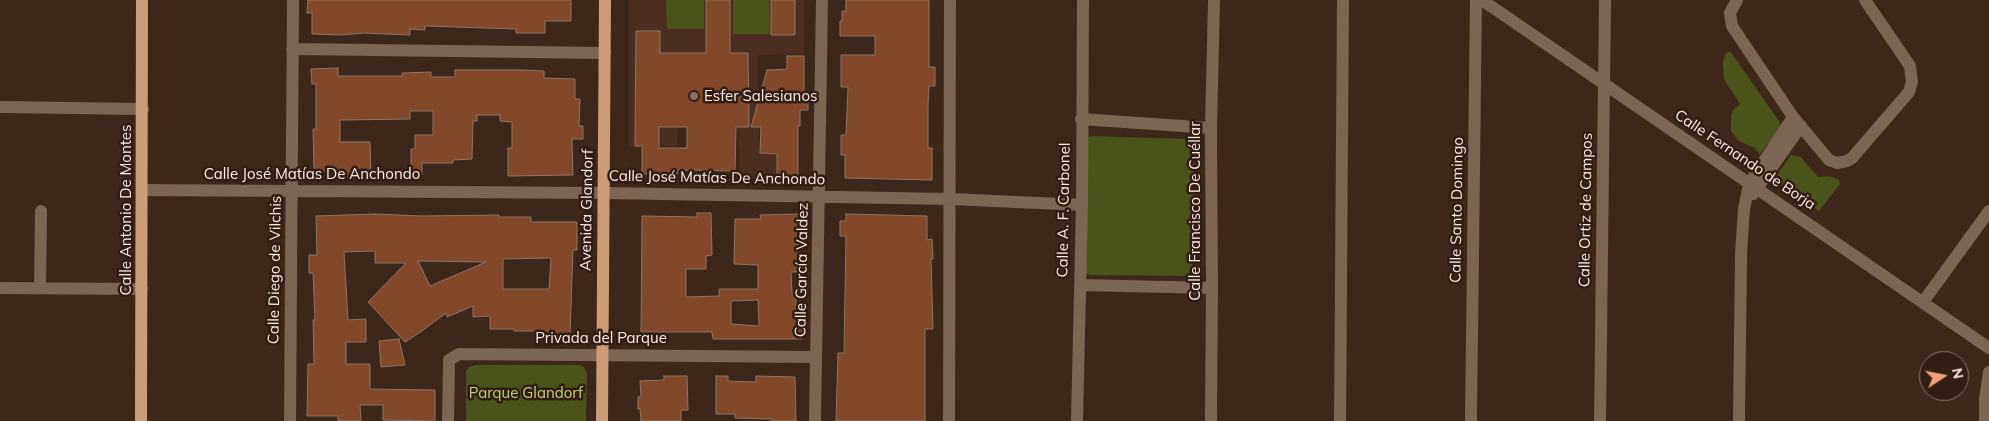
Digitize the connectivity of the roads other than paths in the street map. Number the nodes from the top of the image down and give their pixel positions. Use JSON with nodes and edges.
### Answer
{"nodes":[{"id":1,"x":142,"y":0,"type":"edge"},
{"id":2,"x":293,"y":0,"type":"edge"},
{"id":3,"x":605,"y":0,"type":"edge"},
{"id":4,"x":822,"y":0,"type":"edge"},
{"id":5,"x":950,"y":0,"type":"edge"},
{"id":6,"x":1083,"y":0,"type":"edge"},
{"id":7,"x":1214,"y":0,"type":"edge"},
{"id":8,"x":1343,"y":0,"type":"edge"},
{"id":9,"x":1476,"y":0,"type":"edge"},
{"id":10,"x":1482,"y":0,"type":"edge"},
{"id":11,"x":1604,"y":0,"type":"edge"},
{"id":12,"x":1737,"y":0,"type":"edge"},
{"id":13,"x":1865,"y":0,"type":"edge"},
{"id":14,"x":292,"y":49,"type":"junction"},
{"id":15,"x":605,"y":53,"type":"junction"},
{"id":16,"x":1604,"y":84,"type":"junction"},
{"id":17,"x":0,"y":107,"type":"edge"},
{"id":18,"x":143,"y":109,"type":"junction"},
{"id":19,"x":1081,"y":119,"type":"junction"},
{"id":20,"x":1797,"y":122,"type":"junction"},
{"id":21,"x":1211,"y":128,"type":"junction"},
{"id":22,"x":1753,"y":186,"type":"junction"},
{"id":23,"x":142,"y":190,"type":"junction"},
{"id":24,"x":292,"y":190,"type":"junction"},
{"id":25,"x":604,"y":192,"type":"junction"},
{"id":26,"x":819,"y":197,"type":"junction"},
{"id":27,"x":951,"y":199,"type":"junction"},
{"id":28,"x":1082,"y":205,"type":"junction"},
{"id":29,"x":42,"y":211,"type":"dead end"},
{"id":30,"x":1989,"y":211,"type":"edge"},
{"id":31,"x":1080,"y":286,"type":"junction"},
{"id":32,"x":0,"y":288,"type":"edge"},
{"id":33,"x":40,"y":288,"type":"junction"},
{"id":34,"x":1212,"y":288,"type":"junction"},
{"id":35,"x":142,"y":289,"type":"junction"},
{"id":36,"x":1923,"y":302,"type":"junction"},
{"id":37,"x":1989,"y":348,"type":"edge"},
{"id":38,"x":602,"y":354,"type":"junction"},
{"id":39,"x":816,"y":358,"type":"junction"},
{"id":40,"x":1989,"y":372,"type":"edge"},
{"id":41,"x":141,"y":421,"type":"edge"},
{"id":42,"x":290,"y":421,"type":"edge"},
{"id":43,"x":448,"y":421,"type":"edge"},
{"id":44,"x":602,"y":421,"type":"edge"},
{"id":45,"x":815,"y":421,"type":"edge"},
{"id":46,"x":948,"y":421,"type":"edge"},
{"id":47,"x":1077,"y":421,"type":"edge"},
{"id":48,"x":1211,"y":421,"type":"edge"},
{"id":49,"x":1340,"y":421,"type":"edge"},
{"id":50,"x":1471,"y":421,"type":"edge"},
{"id":51,"x":1600,"y":421,"type":"edge"},
{"id":52,"x":1739,"y":421,"type":"edge"},
{"id":53,"x":1985,"y":421,"type":"edge"}],
"edges":[{"from":1,"to":18,"type":"main road","name":"Calle Antonio De Montes"},
{"from":2,"to":14,"type":"street","name":"Calle Diego de Vilchis"},
{"from":3,"to":15,"type":"main road","name":"Avenida Glandorf"},
{"from":4,"to":26,"type":"street","name":"Calle García Valdez"},
{"from":5,"to":27,"type":"street"},
{"from":6,"to":19,"type":"street","name":"Calle A. F. Carbonel"},
{"from":7,"to":21,"type":"street","name":"Calle Francisco De Cuéllar"},
{"from":8,"to":49,"type":"street"},
{"from":9,"to":50,"type":"street","name":"Calle Santo Domingo"},
{"from":10,"to":16,"type":"street","name":"Calle Fernando de Borja"},
{"from":11,"to":16,"type":"street","name":"Calle Ortiz de Campos"},
{"from":12,"to":20,"type":"street"},
{"from":13,"to":20,"type":"street"},
{"from":14,"to":15,"type":"street"},
{"from":14,"to":24,"type":"street","name":"Calle Diego de Vilchis"},
{"from":15,"to":25,"type":"main road","name":"Avenida Glandorf"},
{"from":16,"to":22,"type":"street","name":"Calle Fernando de Borja"},
{"from":16,"to":51,"type":"street","name":"Calle Ortiz de Campos"},
{"from":17,"to":18,"type":"street"},
{"from":18,"to":23,"type":"main road","name":"Calle Antonio De Montes"},
{"from":19,"to":21,"type":"street"},
{"from":19,"to":28,"type":"street","name":"Calle A. F. Carbonel"},
{"from":20,"to":22,"type":"street"},
{"from":21,"to":34,"type":"street","name":"Calle Francisco De Cuéllar"},
{"from":22,"to":36,"type":"street","name":"Calle Fernando de Borja"},
{"from":22,"to":52,"type":"street"},
{"from":23,"to":24,"type":"street","name":"Calle José Matías De Anchondo"},
{"from":23,"to":35,"type":"main road","name":"Calle Antonio De Montes"},
{"from":24,"to":25,"type":"street","name":"Calle José Matías De Anchondo"},
{"from":24,"to":42,"type":"street","name":"Calle Diego de Vilchis"},
{"from":25,"to":26,"type":"street","name":"Calle José Matías De Anchondo"},
{"from":25,"to":38,"type":"main road","name":"Avenida Glandorf"},
{"from":26,"to":27,"type":"street","name":"Calle José Matías De Anchondo"},
{"from":26,"to":39,"type":"street","name":"Calle García Valdez"},
{"from":27,"to":28,"type":"street","name":"Calle José Matías De Anchondo"},
{"from":27,"to":46,"type":"street"},
{"from":28,"to":31,"type":"street","name":"Calle A. F. Carbonel"},
{"from":29,"to":33,"type":"street"},
{"from":30,"to":36,"type":"street"},
{"from":31,"to":34,"type":"street"},
{"from":31,"to":47,"type":"street","name":"Calle A. F. Carbonel"},
{"from":32,"to":33,"type":"street"},
{"from":33,"to":35,"type":"street"},
{"from":34,"to":48,"type":"street","name":"Calle Francisco De Cuéllar"},
{"from":35,"to":41,"type":"main road","name":"Calle Antonio De Montes"},
{"from":36,"to":37,"type":"street","name":"Calle Fernando de Borja"},
{"from":38,"to":39,"type":"street","name":"Privada del Parque"},
{"from":38,"to":43,"type":"street","name":"Privada del Parque"},
{"from":38,"to":44,"type":"main road","name":"Avenida Glandorf"},
{"from":39,"to":45,"type":"street","name":"Calle García Valdez"},
{"from":40,"to":53,"type":"street"}]}
